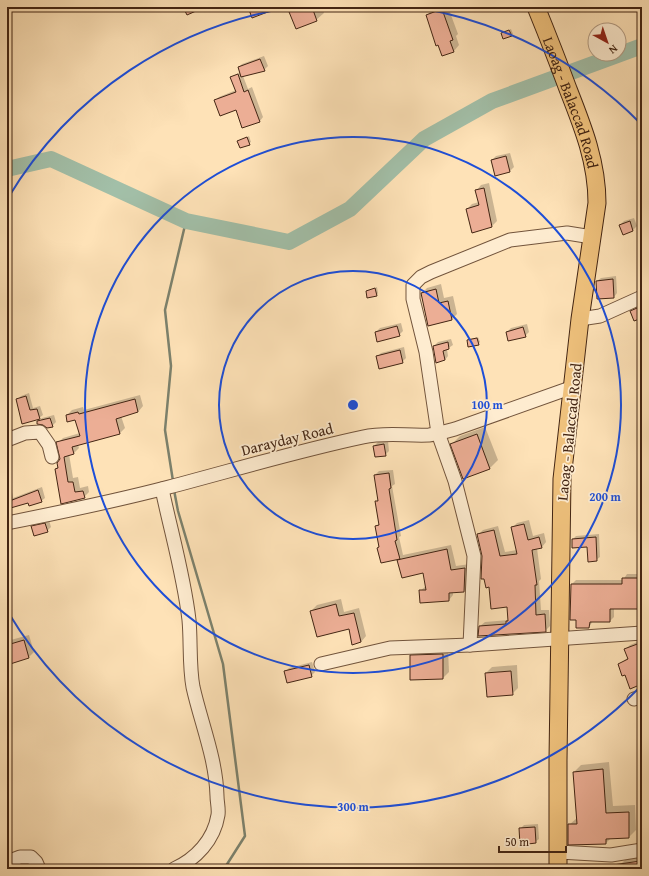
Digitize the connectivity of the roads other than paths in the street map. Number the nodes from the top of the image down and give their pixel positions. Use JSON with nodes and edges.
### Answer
{"nodes":[{"id":1,"x":536,"y":7,"type":"edge"},
{"id":2,"x":592,"y":237,"type":"junction"},
{"id":3,"x":642,"y":297,"type":"edge"},
{"id":4,"x":580,"y":319,"type":"junction"},
{"id":5,"x":573,"y":387,"type":"junction"},
{"id":6,"x":438,"y":433,"type":"junction"},
{"id":7,"x":7,"y":440,"type":"edge"},
{"id":8,"x":52,"y":457,"type":"dead end"},
{"id":9,"x":165,"y":488,"type":"junction"},
{"id":10,"x":7,"y":523,"type":"edge"},
{"id":11,"x":642,"y":634,"type":"edge"},
{"id":12,"x":561,"y":639,"type":"junction"},
{"id":13,"x":470,"y":645,"type":"junction"},
{"id":14,"x":321,"y":664,"type":"dead end"},
{"id":15,"x":642,"y":850,"type":"edge"},
{"id":16,"x":559,"y":852,"type":"junction"},
{"id":17,"x":7,"y":862,"type":"edge"},
{"id":18,"x":38,"y":869,"type":"edge"},
{"id":19,"x":174,"y":869,"type":"edge"},
{"id":20,"x":558,"y":869,"type":"edge"}],
"edges":[{"from":1,"to":2,"type":"main road","name":"Laoag - Balaccad Road"},
{"from":2,"to":4,"type":"main road","name":"Laoag - Balaccad Road"},
{"from":2,"to":6,"type":"street"},
{"from":3,"to":4,"type":"street"},
{"from":4,"to":5,"type":"main road","name":"Laoag - Balaccad Road"},
{"from":5,"to":6,"type":"street","name":"Darayday Road"},
{"from":5,"to":12,"type":"main road","name":"Laoag - Balaccad Road"},
{"from":6,"to":9,"type":"street","name":"Darayday Road"},
{"from":6,"to":13,"type":"street"},
{"from":7,"to":8,"type":"street"},
{"from":9,"to":10,"type":"street","name":"Darayday Road"},
{"from":9,"to":19,"type":"street"},
{"from":11,"to":12,"type":"street"},
{"from":12,"to":13,"type":"street"},
{"from":12,"to":16,"type":"main road","name":"Laoag - Balaccad Road"},
{"from":13,"to":14,"type":"street"},
{"from":15,"to":16,"type":"street"},
{"from":16,"to":20,"type":"main road","name":"Laoag - Balaccad Road"},
{"from":17,"to":18,"type":"street"}]}
